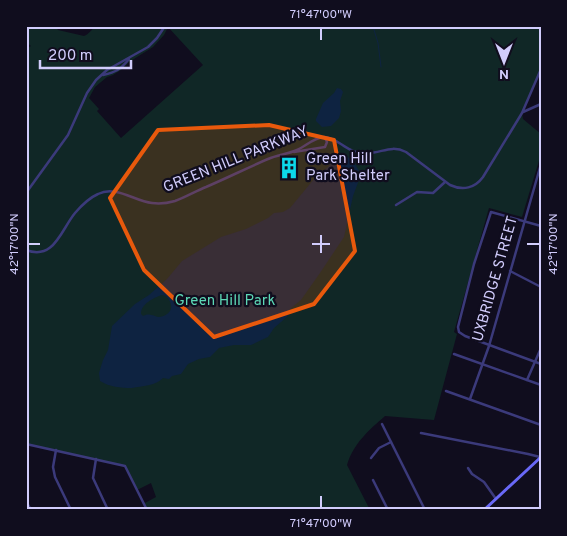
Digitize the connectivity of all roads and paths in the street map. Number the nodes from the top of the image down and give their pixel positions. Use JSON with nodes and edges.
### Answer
{"nodes":[{"id":1,"x":165,"y":26,"type":"edge"},
{"id":2,"x":134,"y":55,"type":"junction"},
{"id":3,"x":541,"y":69,"type":"edge"},
{"id":4,"x":98,"y":77,"type":"junction"},
{"id":5,"x":541,"y":104,"type":"edge"},
{"id":6,"x":522,"y":113,"type":"junction"},
{"id":7,"x":324,"y":137,"type":"junction"},
{"id":8,"x":288,"y":153,"type":"junction"},
{"id":9,"x":541,"y":164,"type":"edge"},
{"id":10,"x":445,"y":182,"type":"junction"},
{"id":11,"x":26,"y":193,"type":"edge"},
{"id":12,"x":396,"y":205,"type":"dead end"},
{"id":13,"x":524,"y":221,"type":"junction"},
{"id":14,"x":541,"y":226,"type":"edge"},
{"id":15,"x":28,"y":250,"type":"edge"},
{"id":16,"x":510,"y":271,"type":"junction"},
{"id":17,"x":541,"y":286,"type":"edge"},
{"id":18,"x":489,"y":346,"type":"junction"},
{"id":19,"x":541,"y":348,"type":"edge"},
{"id":20,"x":454,"y":354,"type":"dead end"},
{"id":21,"x":534,"y":362,"type":"junction"},
{"id":22,"x":482,"y":364,"type":"junction"},
{"id":23,"x":541,"y":364,"type":"edge"},
{"id":24,"x":527,"y":380,"type":"junction"},
{"id":25,"x":541,"y":385,"type":"edge"},
{"id":26,"x":446,"y":391,"type":"dead end"},
{"id":27,"x":470,"y":399,"type":"junction"},
{"id":28,"x":382,"y":424,"type":"dead end"},
{"id":29,"x":541,"y":425,"type":"edge"},
{"id":30,"x":421,"y":433,"type":"dead end"},
{"id":31,"x":391,"y":442,"type":"junction"},
{"id":32,"x":26,"y":444,"type":"edge"},
{"id":33,"x":56,"y":450,"type":"junction"},
{"id":34,"x":541,"y":457,"type":"edge"},
{"id":35,"x":371,"y":458,"type":"dead end"},
{"id":36,"x":96,"y":459,"type":"junction"},
{"id":37,"x":468,"y":468,"type":"dead end"},
{"id":38,"x":373,"y":480,"type":"dead end"},
{"id":39,"x":496,"y":499,"type":"junction"},
{"id":40,"x":26,"y":501,"type":"edge"},
{"id":41,"x":30,"y":509,"type":"edge"},
{"id":42,"x":71,"y":510,"type":"edge"},
{"id":43,"x":108,"y":510,"type":"edge"},
{"id":44,"x":147,"y":510,"type":"edge"},
{"id":45,"x":388,"y":510,"type":"edge"},
{"id":46,"x":425,"y":510,"type":"edge"},
{"id":47,"x":484,"y":510,"type":"edge"}],
"edges":[{"from":1,"to":2,"type":"street"},
{"from":2,"to":4,"type":"street"},
{"from":2,"to":4,"type":"street"},
{"from":3,"to":6,"type":"street","name":"GREEN HILL PARKWAY"},
{"from":4,"to":11,"type":"street"},
{"from":5,"to":6,"type":"street"},
{"from":6,"to":10,"type":"street","name":"GREEN HILL PARKWAY"},
{"from":7,"to":8,"type":"street","name":"GREEN HILL PARKWAY"},
{"from":7,"to":8,"type":"street"},
{"from":7,"to":10,"type":"street","name":"GREEN HILL PARKWAY"},
{"from":8,"to":15,"type":"street","name":"GREEN HILL PARKWAY"},
{"from":9,"to":13,"type":"street","name":"UXBRIDGE STREET"},
{"from":10,"to":12,"type":"street"},
{"from":13,"to":14,"type":"street"},
{"from":13,"to":16,"type":"street","name":"UXBRIDGE STREET"},
{"from":13,"to":18,"type":"street"},
{"from":16,"to":17,"type":"street"},
{"from":16,"to":18,"type":"street","name":"UXBRIDGE STREET"},
{"from":18,"to":21,"type":"street"},
{"from":18,"to":22,"type":"street","name":"UXBRIDGE STREET"},
{"from":19,"to":21,"type":"street"},
{"from":20,"to":22,"type":"street"},
{"from":21,"to":23,"type":"street"},
{"from":21,"to":24,"type":"street"},
{"from":22,"to":24,"type":"street"},
{"from":22,"to":27,"type":"street","name":"UXBRIDGE STREET"},
{"from":24,"to":25,"type":"street"},
{"from":26,"to":27,"type":"street"},
{"from":27,"to":29,"type":"street"},
{"from":28,"to":31,"type":"street"},
{"from":30,"to":34,"type":"street"},
{"from":31,"to":35,"type":"street"},
{"from":31,"to":46,"type":"street"},
{"from":32,"to":33,"type":"street"},
{"from":33,"to":36,"type":"street"},
{"from":33,"to":42,"type":"street"},
{"from":34,"to":39,"type":"main road"},
{"from":36,"to":43,"type":"street"},
{"from":36,"to":44,"type":"street"},
{"from":37,"to":39,"type":"street"},
{"from":38,"to":45,"type":"street"},
{"from":39,"to":47,"type":"main road"},
{"from":40,"to":41,"type":"street"}]}
